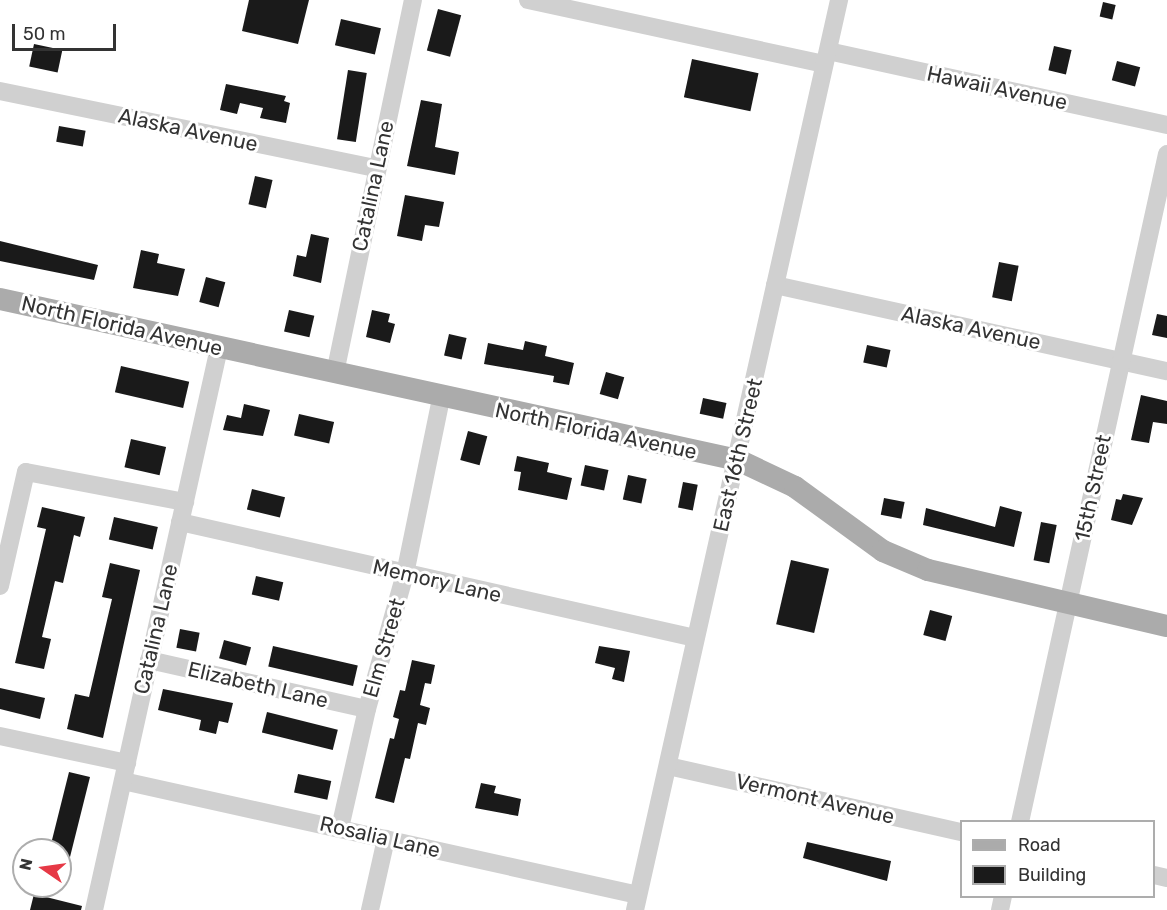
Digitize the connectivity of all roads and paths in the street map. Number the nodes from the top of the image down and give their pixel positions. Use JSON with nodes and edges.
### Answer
{"nodes":[{"id":1,"x":413,"y":0,"type":"edge"},
{"id":2,"x":528,"y":0,"type":"edge"},
{"id":3,"x":839,"y":0,"type":"edge"},
{"id":4,"x":826,"y":58,"type":"junction"},
{"id":5,"x":0,"y":91,"type":"edge"},
{"id":6,"x":1167,"y":125,"type":"edge"},
{"id":7,"x":1167,"y":154,"type":"edge"},
{"id":8,"x":376,"y":168,"type":"junction"},
{"id":9,"x":775,"y":285,"type":"junction"},
{"id":10,"x":0,"y":299,"type":"edge"},
{"id":11,"x":219,"y":348,"type":"junction"},
{"id":12,"x":1120,"y":361,"type":"junction"},
{"id":13,"x":1167,"y":371,"type":"edge"},
{"id":14,"x":335,"y":373,"type":"junction"},
{"id":15,"x":441,"y":398,"type":"junction"},
{"id":16,"x":738,"y":460,"type":"junction"},
{"id":17,"x":184,"y":502,"type":"junction"},
{"id":18,"x":180,"y":522,"type":"junction"},
{"id":19,"x":405,"y":574,"type":"junction"},
{"id":20,"x":0,"y":586,"type":"edge"},
{"id":21,"x":1067,"y":604,"type":"junction"},
{"id":22,"x":1167,"y":626,"type":"edge"},
{"id":23,"x":695,"y":638,"type":"junction"},
{"id":24,"x":150,"y":660,"type":"junction"},
{"id":25,"x":367,"y":709,"type":"junction"},
{"id":26,"x":0,"y":736,"type":"edge"},
{"id":27,"x":668,"y":765,"type":"junction"},
{"id":28,"x":125,"y":772,"type":"junction"},
{"id":29,"x":1020,"y":820,"type":"edge"},
{"id":30,"x":340,"y":828,"type":"junction"},
{"id":31,"x":960,"y":832,"type":"edge"},
{"id":32,"x":387,"y":839,"type":"junction"},
{"id":33,"x":636,"y":903,"type":"edge"},
{"id":34,"x":94,"y":910,"type":"edge"},
{"id":35,"x":370,"y":910,"type":"edge"}],
"edges":[{"from":1,"to":8,"type":"street","name":"Catalina Lane"},
{"from":2,"to":4,"type":"street","name":"Hawaii Avenue"},
{"from":3,"to":4,"type":"street","name":"East 16th Street"},
{"from":4,"to":6,"type":"street","name":"Hawaii Avenue"},
{"from":4,"to":9,"type":"street","name":"East 16th Street"},
{"from":5,"to":8,"type":"street","name":"Alaska Avenue"},
{"from":7,"to":12,"type":"street","name":"15th Street"},
{"from":8,"to":14,"type":"street","name":"Catalina Lane"},
{"from":9,"to":12,"type":"street","name":"Alaska Avenue"},
{"from":9,"to":16,"type":"street","name":"East 16th Street"},
{"from":10,"to":11,"type":"main road","name":"North Florida Avenue"},
{"from":11,"to":14,"type":"main road","name":"North Florida Avenue"},
{"from":11,"to":17,"type":"street","name":"Catalina Lane"},
{"from":12,"to":13,"type":"street","name":"Alaska Avenue"},
{"from":12,"to":21,"type":"street","name":"15th Street"},
{"from":14,"to":15,"type":"main road","name":"North Florida Avenue"},
{"from":15,"to":16,"type":"main road","name":"North Florida Avenue"},
{"from":15,"to":19,"type":"street","name":"Elm Street"},
{"from":16,"to":21,"type":"main road","name":"North Florida Avenue"},
{"from":16,"to":23,"type":"street","name":"East 16th Street"},
{"from":17,"to":18,"type":"street","name":"Catalina Lane"},
{"from":17,"to":20,"type":"street"},
{"from":18,"to":19,"type":"street","name":"Memory Lane"},
{"from":18,"to":24,"type":"street","name":"Catalina Lane"},
{"from":19,"to":23,"type":"street","name":"Memory Lane"},
{"from":19,"to":25,"type":"street","name":"Elm Street"},
{"from":21,"to":22,"type":"main road","name":"North Florida Avenue"},
{"from":21,"to":29,"type":"street","name":"15th Street"},
{"from":23,"to":27,"type":"street","name":"East 16th Street"},
{"from":24,"to":25,"type":"street","name":"Elizabeth Lane"},
{"from":24,"to":28,"type":"street","name":"Catalina Lane"},
{"from":25,"to":30,"type":"street","name":"Elm Street"},
{"from":26,"to":28,"type":"street","name":"Rosalia Lane"},
{"from":27,"to":31,"type":"street","name":"Vermont Avenue"},
{"from":27,"to":33,"type":"street","name":"East 16th Street"},
{"from":28,"to":30,"type":"street","name":"Rosalia Lane"},
{"from":28,"to":34,"type":"street","name":"Catalina Lane"},
{"from":30,"to":32,"type":"street","name":"Rosalia Lane"},
{"from":32,"to":33,"type":"street","name":"Rosalia Lane"},
{"from":32,"to":35,"type":"street"}]}
